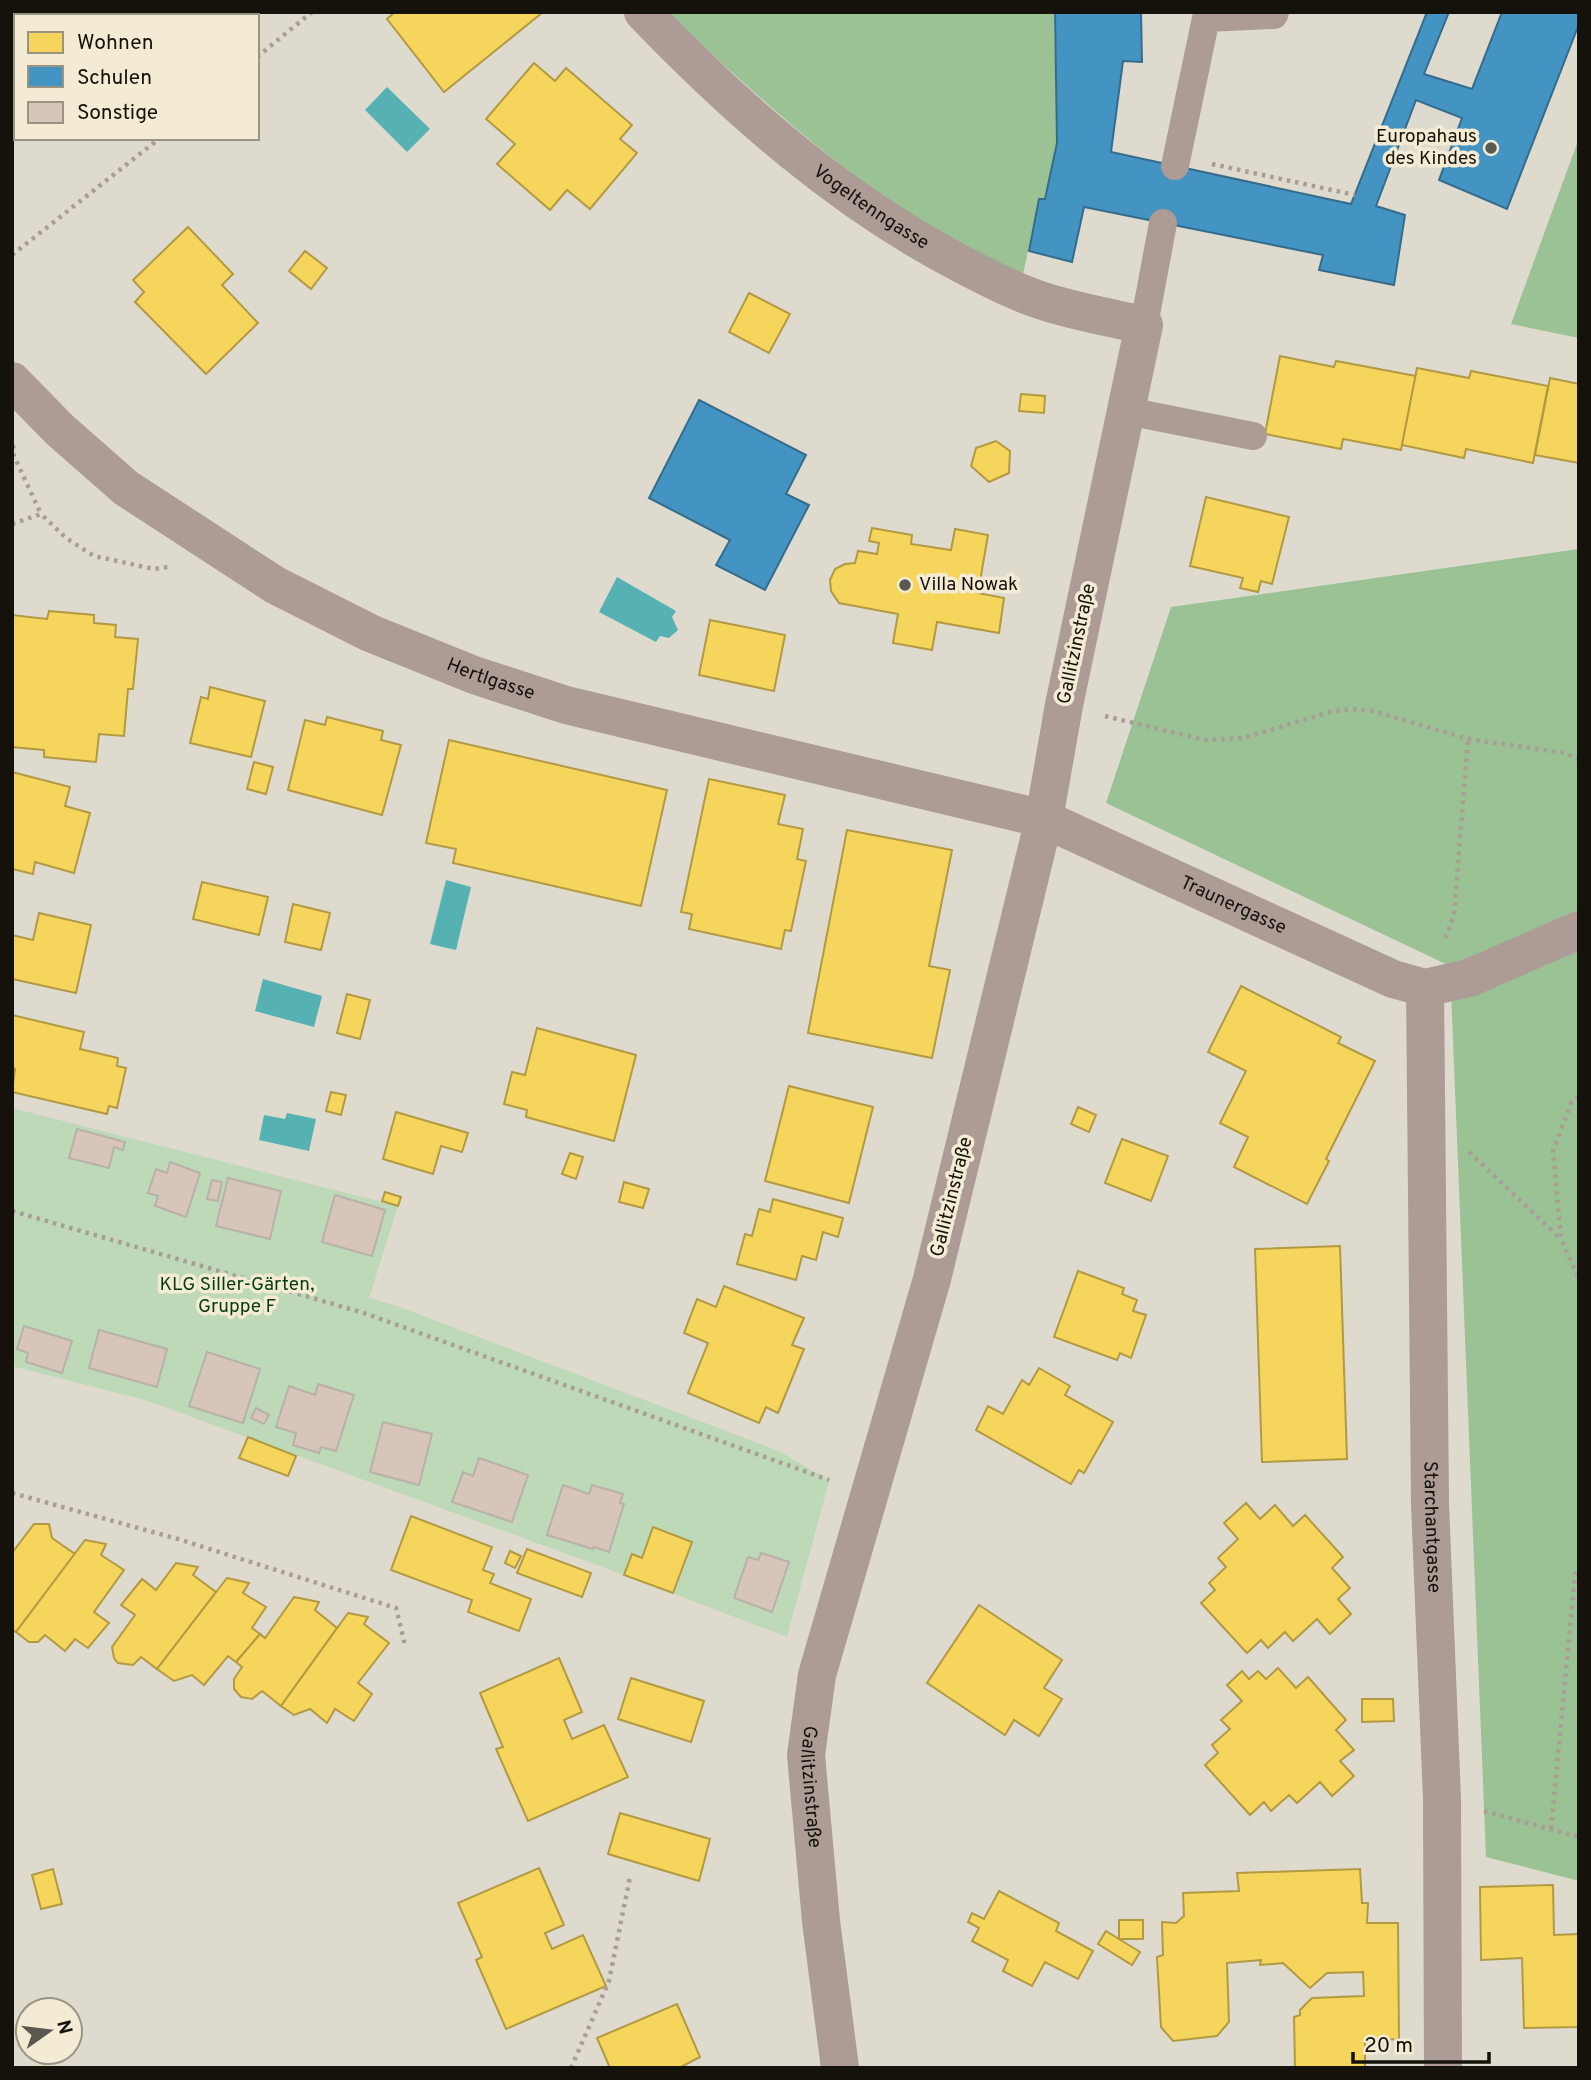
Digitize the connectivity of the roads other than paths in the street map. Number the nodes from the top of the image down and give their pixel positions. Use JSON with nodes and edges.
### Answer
{"nodes":[{"id":1,"x":643,"y":12,"type":"edge"},
{"id":2,"x":1275,"y":12,"type":"edge"},
{"id":3,"x":1176,"y":161,"type":"road end"},
{"id":4,"x":1163,"y":223,"type":"dead end"},
{"id":5,"x":1144,"y":325,"type":"junction"},
{"id":6,"x":12,"y":381,"type":"edge"},
{"id":7,"x":1127,"y":411,"type":"junction"},
{"id":8,"x":1253,"y":436,"type":"dead end"},
{"id":9,"x":1044,"y":819,"type":"junction"},
{"id":10,"x":1579,"y":930,"type":"edge"},
{"id":11,"x":1425,"y":988,"type":"junction"},
{"id":12,"x":840,"y":2068,"type":"edge"},
{"id":13,"x":1443,"y":2068,"type":"edge"}],
"edges":[{"from":1,"to":5,"type":"street","name":"Vogeltenngasse"},
{"from":2,"to":3,"type":"lane"},
{"from":4,"to":5,"type":"lane"},
{"from":5,"to":7,"type":"street","name":"Gallitzinstraße"},
{"from":6,"to":9,"type":"street","name":"Hertlgasse"},
{"from":7,"to":8,"type":"lane"},
{"from":7,"to":9,"type":"street","name":"Gallitzinstraße"},
{"from":9,"to":11,"type":"street","name":"Traunergasse"},
{"from":9,"to":12,"type":"street","name":"Gallitzinstraße"},
{"from":10,"to":11,"type":"street"},
{"from":11,"to":13,"type":"street","name":"Starchantgasse"}]}
